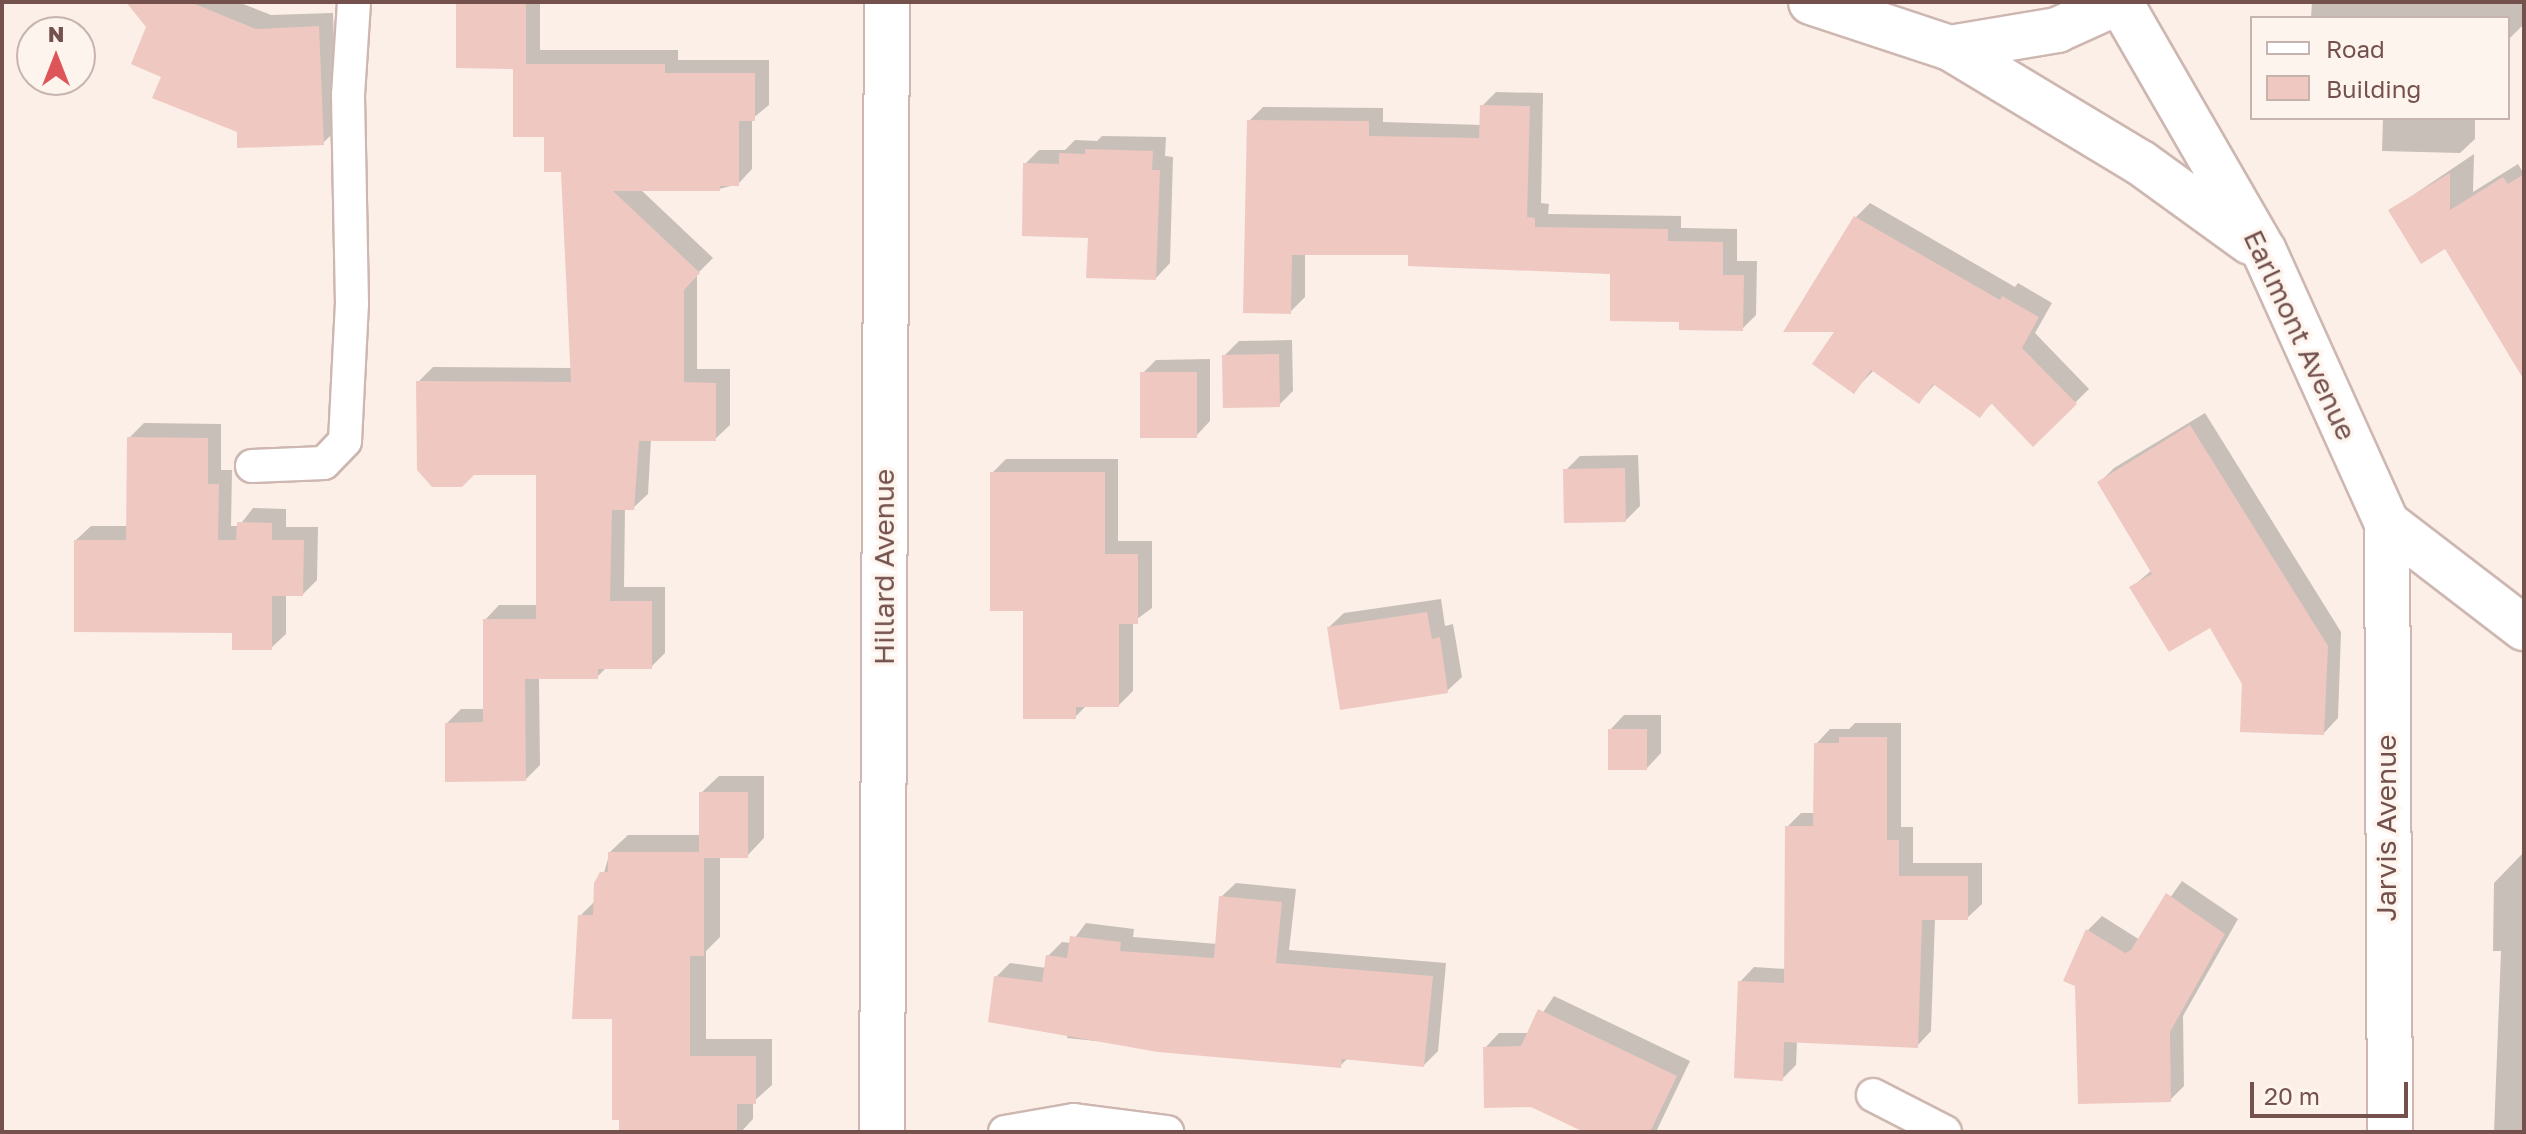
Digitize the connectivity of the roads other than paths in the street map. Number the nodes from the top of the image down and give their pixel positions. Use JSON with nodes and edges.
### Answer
{"nodes":[{"id":1,"x":354,"y":2,"type":"edge"},
{"id":2,"x":887,"y":2,"type":"edge"},
{"id":3,"x":1811,"y":2,"type":"edge"},
{"id":4,"x":2119,"y":2,"type":"edge"},
{"id":5,"x":1950,"y":48,"type":"junction"},
{"id":6,"x":2264,"y":251,"type":"junction"},
{"id":7,"x":252,"y":466,"type":"dead end"},
{"id":8,"x":2387,"y":523,"type":"junction"},
{"id":9,"x":2524,"y":628,"type":"edge"},
{"id":10,"x":1873,"y":1095,"type":"dead end"},
{"id":11,"x":882,"y":1132,"type":"edge"},
{"id":12,"x":1005,"y":1132,"type":"edge"},
{"id":13,"x":1167,"y":1132,"type":"edge"},
{"id":14,"x":1945,"y":1132,"type":"edge"},
{"id":15,"x":2390,"y":1132,"type":"edge"}],
"edges":[{"from":1,"to":7,"type":"lane"},
{"from":2,"to":11,"type":"street","name":"Hillard Avenue"},
{"from":3,"to":5,"type":"street","name":"Earlmont Avenue"},
{"from":4,"to":5,"type":"street","name":"Earlmont Avenue"},
{"from":4,"to":6,"type":"street","name":"Earlmont Avenue"},
{"from":5,"to":6,"type":"street"},
{"from":6,"to":8,"type":"street","name":"Earlmont Avenue"},
{"from":8,"to":9,"type":"street","name":"Earlmont Avenue"},
{"from":8,"to":15,"type":"street","name":"Jarvis Avenue"},
{"from":10,"to":14,"type":"lane"},
{"from":12,"to":13,"type":"lane"}]}
